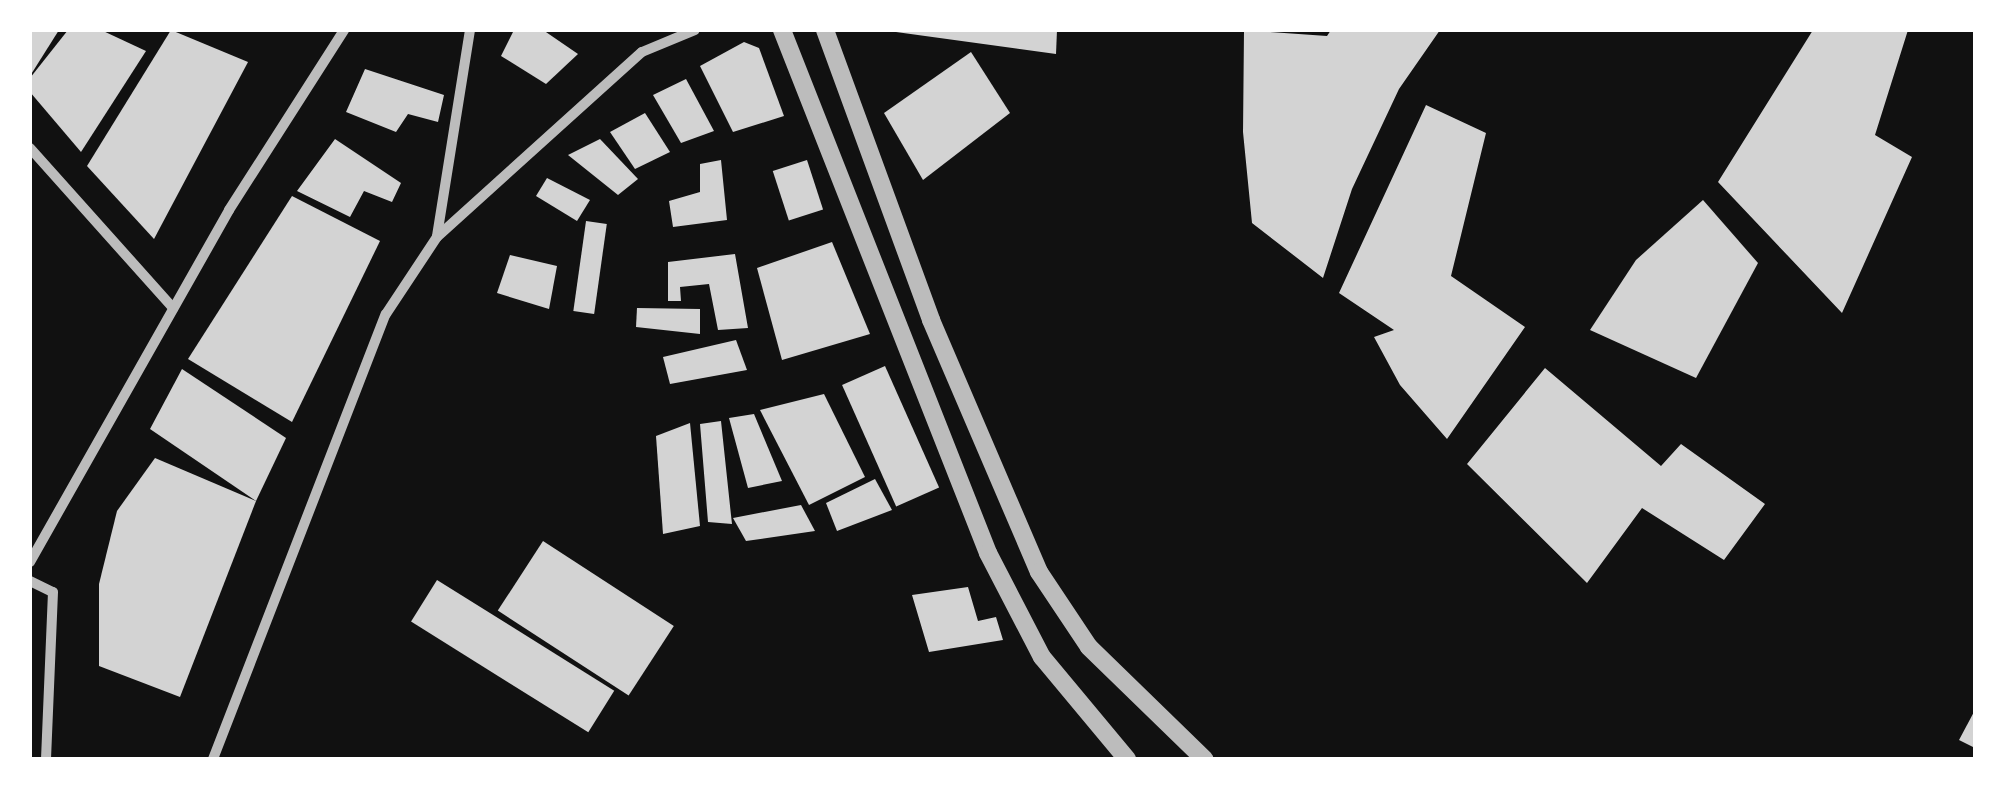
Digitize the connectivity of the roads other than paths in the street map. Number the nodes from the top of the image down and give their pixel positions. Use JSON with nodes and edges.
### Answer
{"nodes":[{"id":1,"x":344,"y":30,"type":"edge"},
{"id":2,"x":470,"y":30,"type":"edge"},
{"id":3,"x":695,"y":30,"type":"edge"},
{"id":4,"x":782,"y":30,"type":"edge"},
{"id":5,"x":826,"y":30,"type":"edge"},
{"id":6,"x":30,"y":148,"type":"edge"},
{"id":7,"x":436,"y":237,"type":"junction"},
{"id":8,"x":173,"y":308,"type":"junction"},
{"id":9,"x":30,"y":562,"type":"edge"},
{"id":10,"x":30,"y":581,"type":"edge"},
{"id":11,"x":46,"y":759,"type":"edge"},
{"id":12,"x":213,"y":759,"type":"edge"},
{"id":13,"x":1127,"y":759,"type":"edge"},
{"id":14,"x":1204,"y":759,"type":"edge"}],
"edges":[{"from":1,"to":8,"type":"street"},
{"from":2,"to":7,"type":"street"},
{"from":3,"to":7,"type":"street"},
{"from":4,"to":13,"type":"street"},
{"from":5,"to":14,"type":"street"},
{"from":6,"to":8,"type":"street"},
{"from":7,"to":12,"type":"street"},
{"from":8,"to":9,"type":"street"},
{"from":10,"to":11,"type":"street"}]}
